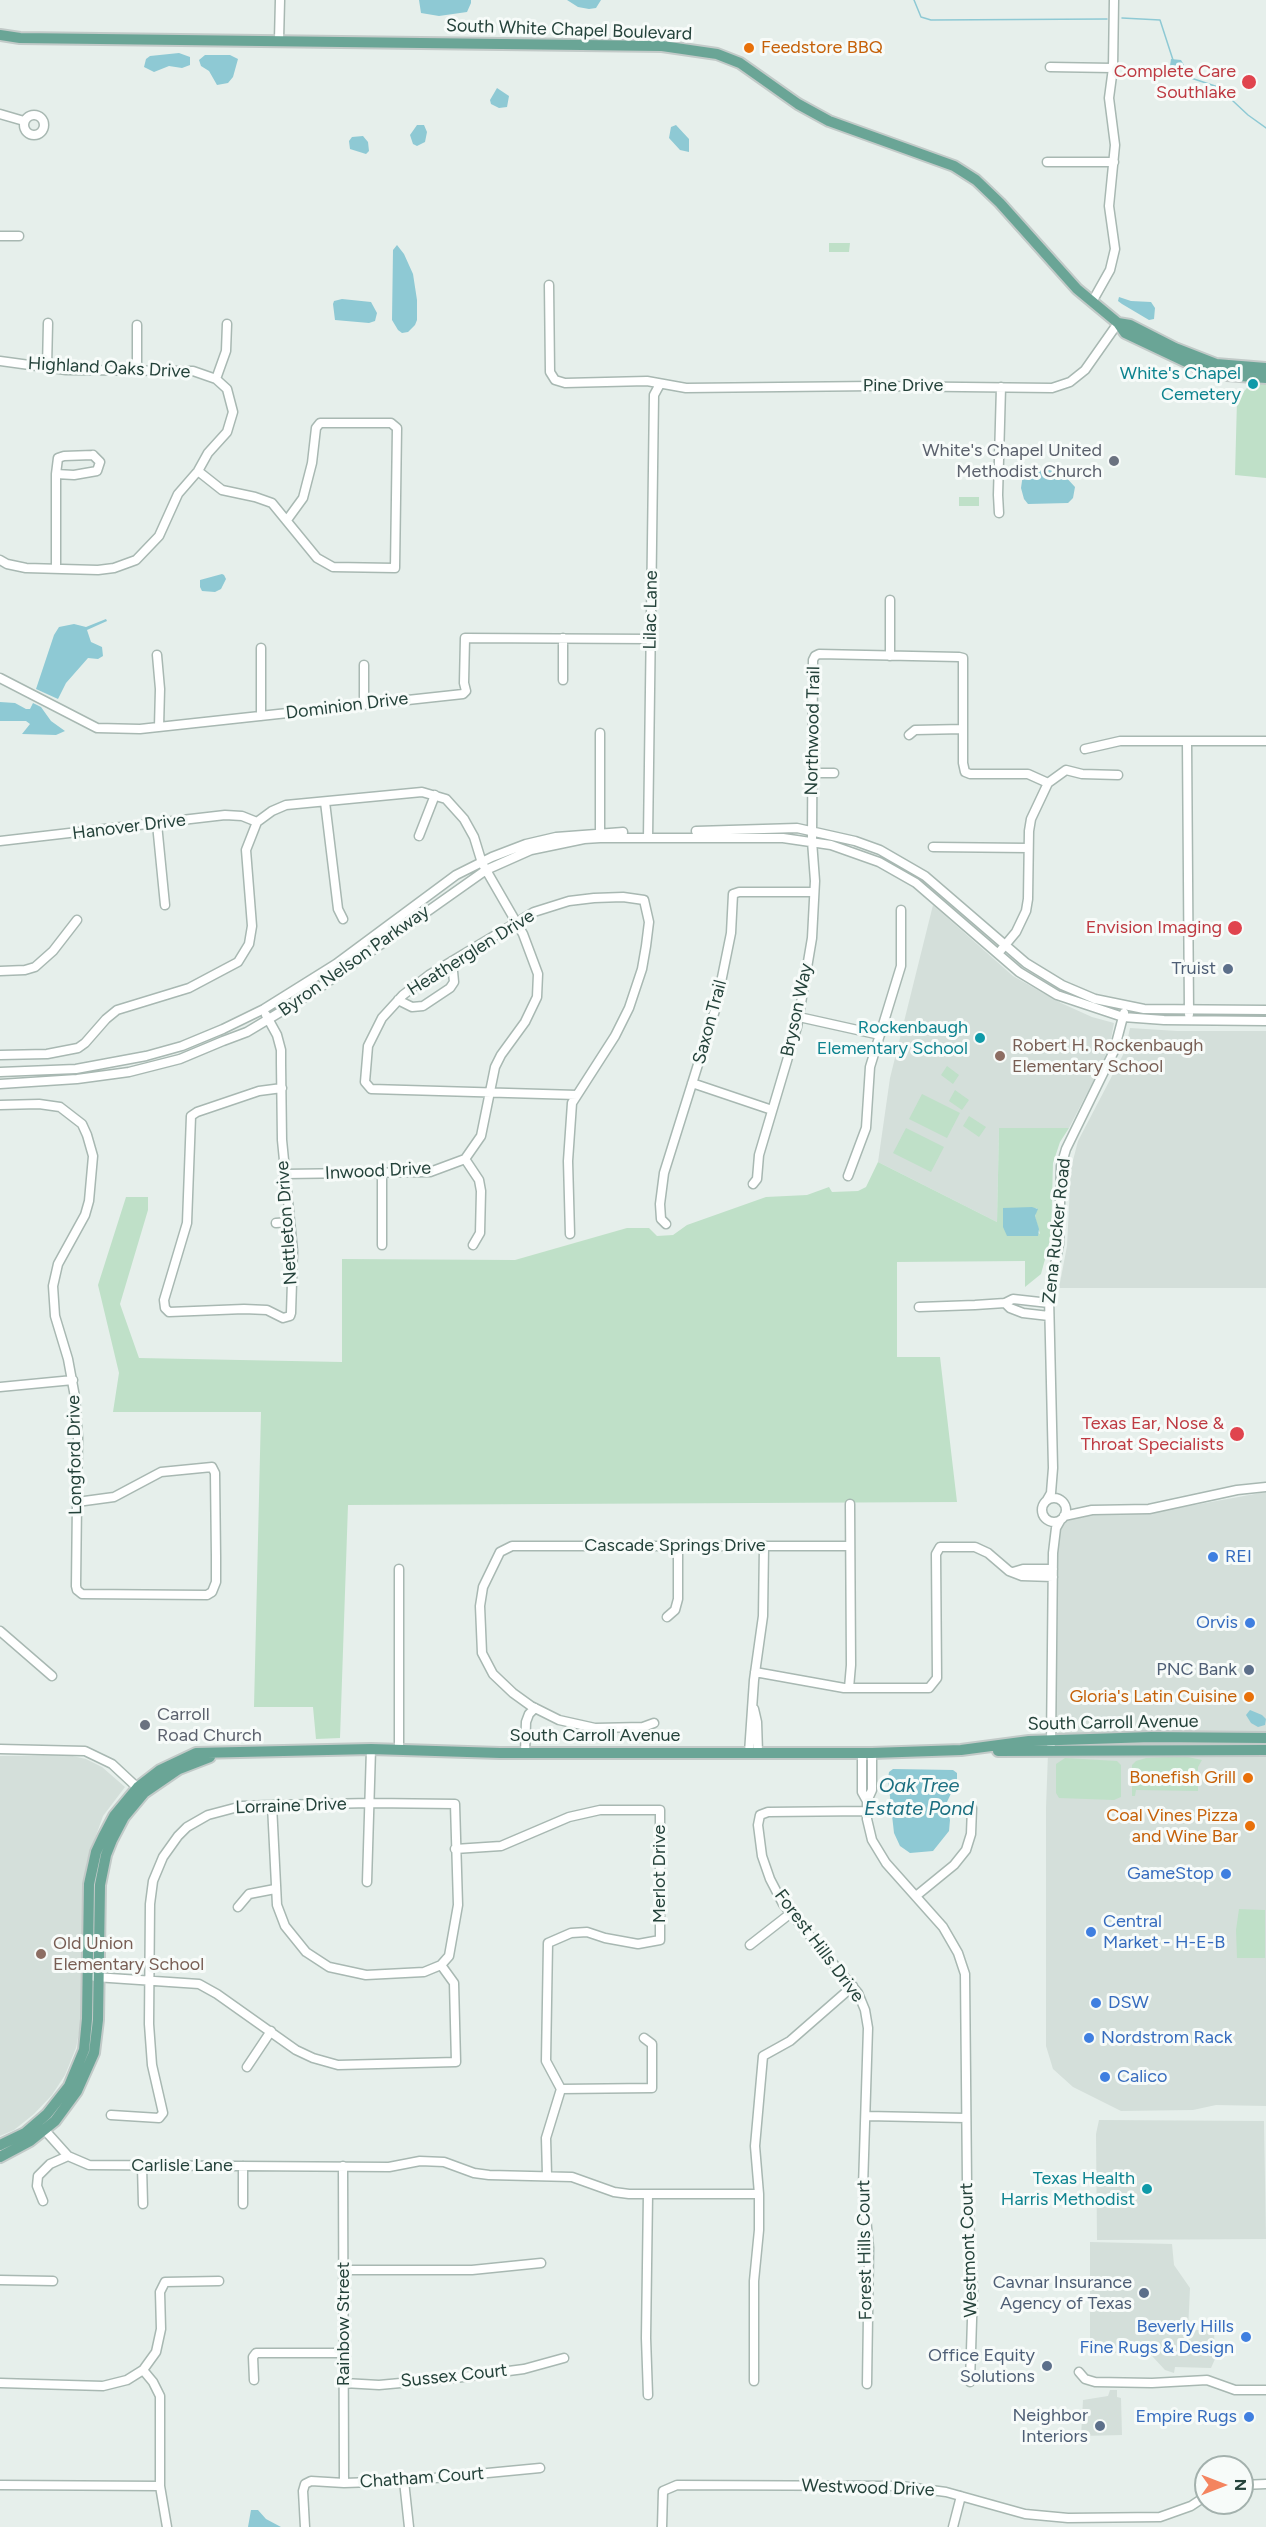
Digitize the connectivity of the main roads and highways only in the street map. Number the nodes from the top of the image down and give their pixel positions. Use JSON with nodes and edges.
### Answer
{"nodes":[{"id":1,"x":0,"y":35,"type":"edge"},
{"id":2,"x":1118,"y":323,"type":"junction"},
{"id":3,"x":1266,"y":368,"type":"edge"},
{"id":4,"x":1266,"y":378,"type":"edge"},
{"id":5,"x":1162,"y":1737,"type":"junction"},
{"id":6,"x":1130,"y":1738,"type":"junction"},
{"id":7,"x":1266,"y":1738,"type":"edge"},
{"id":8,"x":1051,"y":1745,"type":"junction"},
{"id":9,"x":1266,"y":1750,"type":"edge"},
{"id":10,"x":1095,"y":1751,"type":"junction"},
{"id":11,"x":1127,"y":1751,"type":"junction"},
{"id":12,"x":41,"y":2126,"type":"junction"},
{"id":13,"x":0,"y":2145,"type":"edge"},
{"id":14,"x":0,"y":2157,"type":"edge"}],
"edges":[{"from":1,"to":2,"type":"main road","name":"South White Chapel Boulevard"},
{"from":2,"to":3,"type":"main road","name":"South White Chapel Boulevard"},
{"from":2,"to":4,"type":"main road","name":"South White Chapel Boulevard"},
{"from":5,"to":6,"type":"main road","name":"South Carroll Avenue"},
{"from":5,"to":7,"type":"main road","name":"South Carroll Avenue"},
{"from":5,"to":11,"type":"main road"},
{"from":6,"to":8,"type":"main road","name":"South Carroll Avenue"},
{"from":6,"to":10,"type":"main road"},
{"from":8,"to":10,"type":"main road","name":"South Carroll Avenue"},
{"from":8,"to":12,"type":"main road","name":"South Carroll Avenue"},
{"from":9,"to":11,"type":"main road","name":"South Carroll Avenue"},
{"from":10,"to":11,"type":"main road","name":"South Carroll Avenue"},
{"from":12,"to":13,"type":"main road","name":"South Carroll Avenue"},
{"from":12,"to":14,"type":"main road","name":"South Carroll Avenue"}]}
